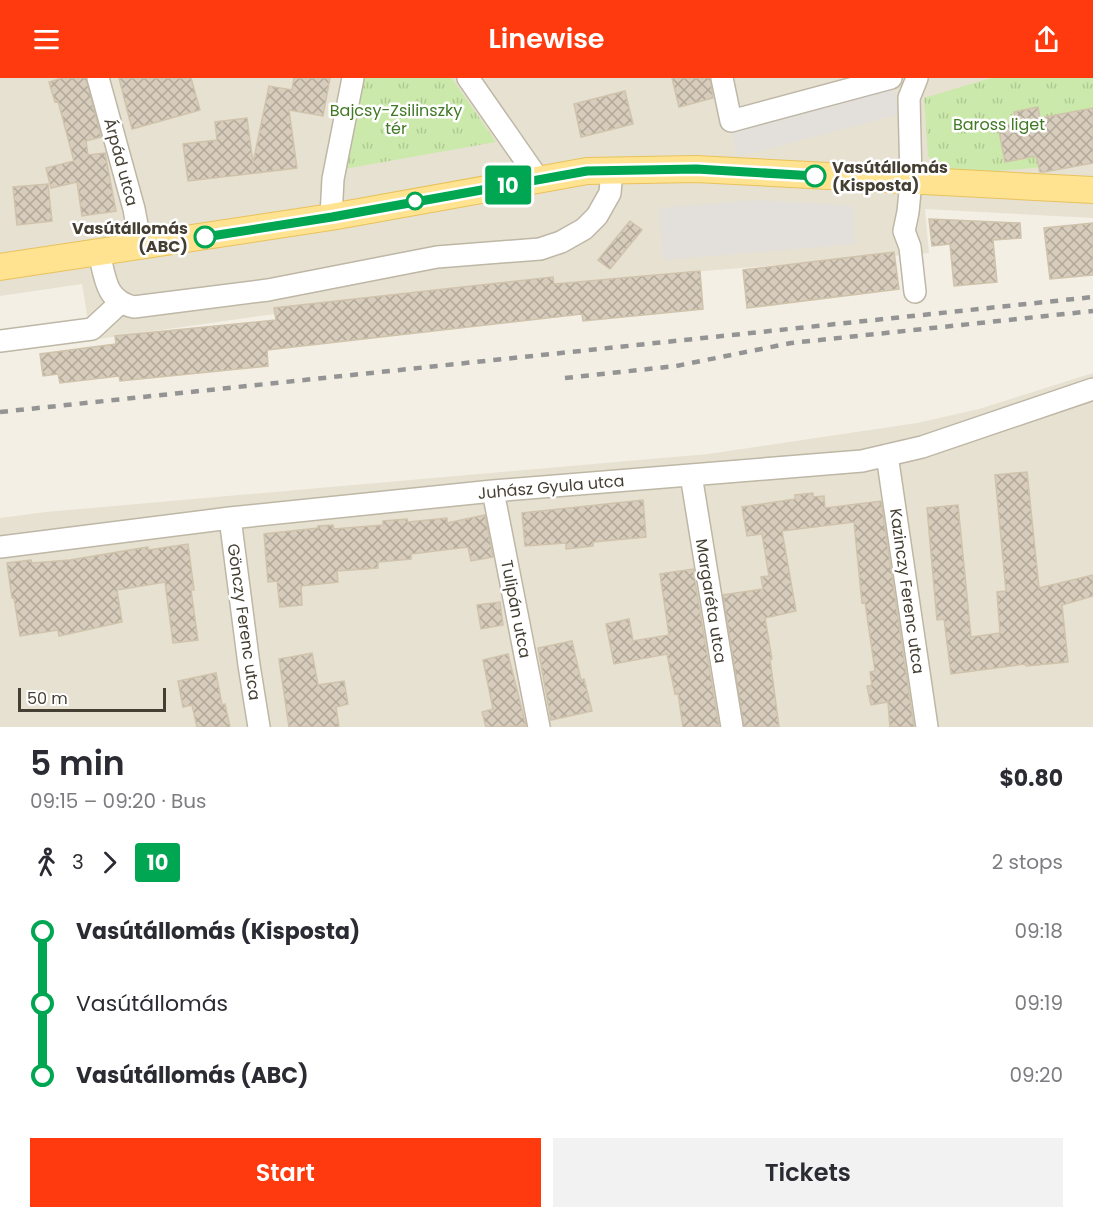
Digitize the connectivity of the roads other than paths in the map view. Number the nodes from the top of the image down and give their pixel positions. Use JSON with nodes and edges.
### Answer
{"nodes":[{"id":1,"x":98,"y":78,"type":"edge"},
{"id":2,"x":353,"y":78,"type":"edge"},
{"id":3,"x":468,"y":78,"type":"edge"},
{"id":4,"x":722,"y":78,"type":"edge"},
{"id":5,"x":891,"y":78,"type":"edge"},
{"id":6,"x":917,"y":78,"type":"edge"},
{"id":7,"x":599,"y":171,"type":"junction"},
{"id":8,"x":539,"y":180,"type":"junction"},
{"id":9,"x":911,"y":181,"type":"junction"},
{"id":10,"x":1093,"y":190,"type":"edge"},
{"id":11,"x":332,"y":217,"type":"junction"},
{"id":12,"x":141,"y":246,"type":"junction"},
{"id":13,"x":99,"y":252,"type":"junction"},
{"id":14,"x":0,"y":267,"type":"edge"},
{"id":15,"x":915,"y":292,"type":"dead end"},
{"id":16,"x":120,"y":303,"type":"junction"},
{"id":17,"x":0,"y":341,"type":"edge"},
{"id":18,"x":1093,"y":389,"type":"edge"},
{"id":19,"x":887,"y":455,"type":"junction"},
{"id":20,"x":690,"y":475,"type":"junction"},
{"id":21,"x":493,"y":491,"type":"junction"},
{"id":22,"x":230,"y":518,"type":"junction"},
{"id":23,"x":0,"y":547,"type":"edge"},
{"id":24,"x":259,"y":727,"type":"edge"},
{"id":25,"x":539,"y":727,"type":"edge"},
{"id":26,"x":732,"y":727,"type":"edge"},
{"id":27,"x":927,"y":727,"type":"edge"}],
"edges":[{"from":1,"to":12,"type":"street","name":"Árpád utca"},
{"from":2,"to":11,"type":"street"},
{"from":3,"to":8,"type":"street"},
{"from":4,"to":5,"type":"street"},
{"from":6,"to":9,"type":"street"},
{"from":7,"to":8,"type":"main road"},
{"from":7,"to":9,"type":"main road"},
{"from":7,"to":16,"type":"street"},
{"from":8,"to":11,"type":"main road"},
{"from":9,"to":10,"type":"main road"},
{"from":9,"to":15,"type":"street"},
{"from":11,"to":12,"type":"main road"},
{"from":12,"to":13,"type":"main road"},
{"from":13,"to":14,"type":"main road"},
{"from":13,"to":16,"type":"street"},
{"from":16,"to":17,"type":"street"},
{"from":18,"to":19,"type":"street","name":"Juhász Gyula utca"},
{"from":19,"to":20,"type":"street","name":"Juhász Gyula utca"},
{"from":19,"to":27,"type":"street","name":"Kazinczy Ferenc utca"},
{"from":20,"to":21,"type":"street","name":"Juhász Gyula utca"},
{"from":20,"to":26,"type":"street","name":"Margaréta utca"},
{"from":21,"to":22,"type":"street","name":"Juhász Gyula utca"},
{"from":21,"to":25,"type":"street","name":"Tulipán utca"},
{"from":22,"to":23,"type":"street","name":"Juhász Gyula utca"},
{"from":22,"to":24,"type":"street","name":"Gönczy Ferenc utca"}]}
